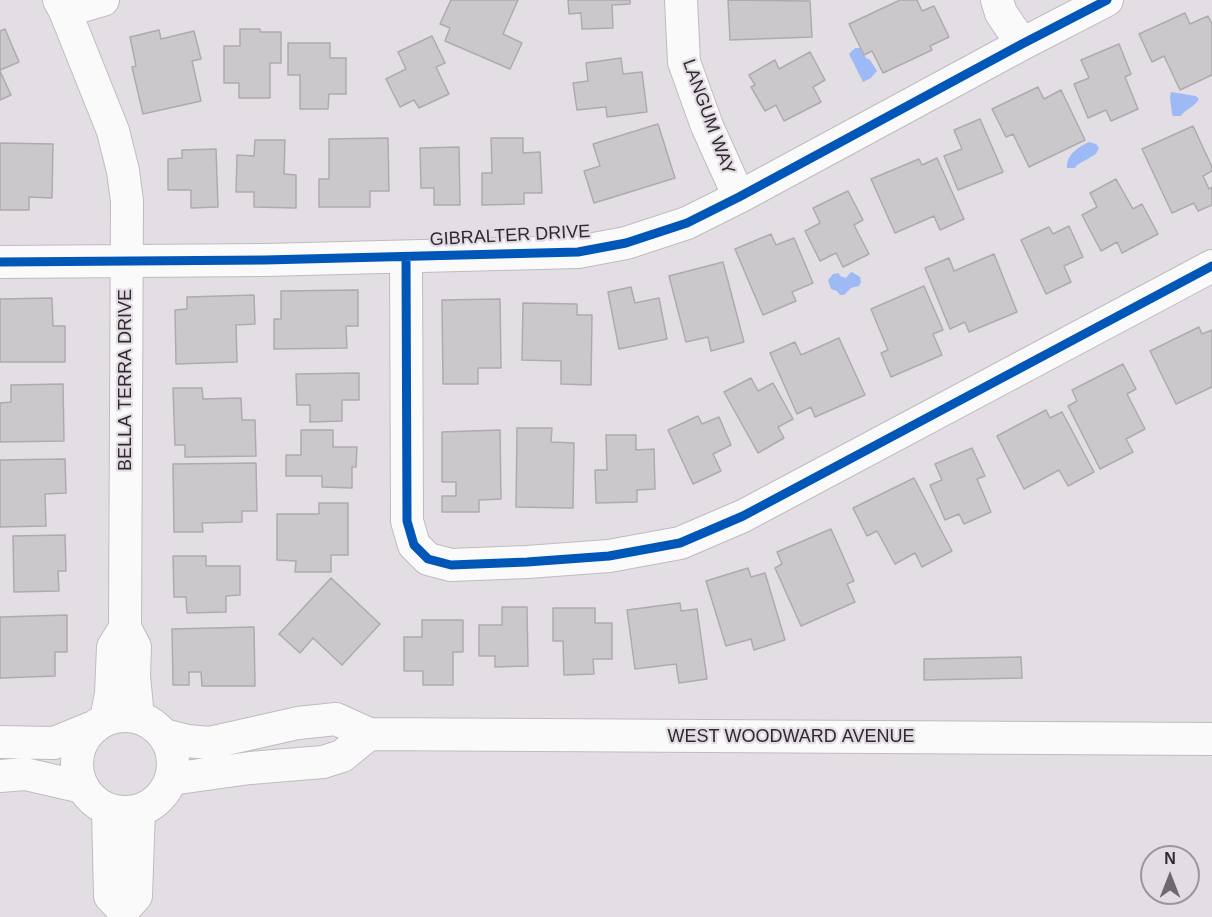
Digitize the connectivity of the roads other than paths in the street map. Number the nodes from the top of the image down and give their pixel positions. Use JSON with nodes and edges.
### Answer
{"nodes":[{"id":1,"x":104,"y":0,"type":"edge"},
{"id":2,"x":681,"y":0,"type":"edge"},
{"id":3,"x":997,"y":0,"type":"edge"},
{"id":4,"x":1107,"y":0,"type":"edge"},
{"id":5,"x":62,"y":5,"type":"edge"},
{"id":6,"x":1022,"y":44,"type":"junction"},
{"id":7,"x":739,"y":197,"type":"junction"},
{"id":8,"x":406,"y":257,"type":"junction"},
{"id":9,"x":126,"y":261,"type":"junction"},
{"id":10,"x":0,"y":262,"type":"edge"},
{"id":11,"x":1212,"y":266,"type":"edge"},
{"id":12,"x":125,"y":628,"type":"junction"},
{"id":13,"x":138,"y":717,"type":"junction"},
{"id":14,"x":99,"y":724,"type":"junction"},
{"id":15,"x":369,"y":734,"type":"junction"},
{"id":16,"x":164,"y":735,"type":"junction"},
{"id":17,"x":1212,"y":739,"type":"edge"},
{"id":18,"x":0,"y":741,"type":"edge"},
{"id":19,"x":0,"y":776,"type":"edge"},
{"id":20,"x":171,"y":779,"type":"junction"},
{"id":21,"x":82,"y":787,"type":"junction"},
{"id":22,"x":108,"y":810,"type":"junction"},
{"id":23,"x":139,"y":810,"type":"junction"},
{"id":24,"x":123,"y":913,"type":"edge"}],
"edges":[{"from":1,"to":5,"type":"street"},
{"from":2,"to":7,"type":"street","name":"LANGUM WAY"},
{"from":3,"to":6,"type":"street"},
{"from":4,"to":6,"type":"street","name":"GIBRALTER DRIVE"},
{"from":5,"to":9,"type":"street","name":"BELLA TERRA DRIVE"},
{"from":6,"to":7,"type":"street","name":"GIBRALTER DRIVE"},
{"from":7,"to":8,"type":"street","name":"GIBRALTER DRIVE"},
{"from":8,"to":9,"type":"street","name":"GIBRALTER DRIVE"},
{"from":8,"to":11,"type":"street"},
{"from":9,"to":10,"type":"street","name":"GIBRALTER DRIVE"},
{"from":9,"to":12,"type":"street","name":"BELLA TERRA DRIVE"},
{"from":12,"to":13,"type":"street","name":"BELLA TERRA DRIVE"},
{"from":12,"to":14,"type":"street","name":"BELLA TERRA DRIVE"},
{"from":13,"to":14,"type":"street"},
{"from":13,"to":16,"type":"street"},
{"from":14,"to":18,"type":"street"},
{"from":14,"to":21,"type":"street"},
{"from":15,"to":16,"type":"street","name":"WEST WOODWARD AVENUE"},
{"from":15,"to":17,"type":"street","name":"WEST WOODWARD AVENUE"},
{"from":15,"to":20,"type":"street"},
{"from":16,"to":20,"type":"street"},
{"from":19,"to":21,"type":"street"},
{"from":20,"to":23,"type":"street"},
{"from":21,"to":22,"type":"street"},
{"from":22,"to":23,"type":"street"},
{"from":22,"to":24,"type":"street"},
{"from":23,"to":24,"type":"street"}]}
